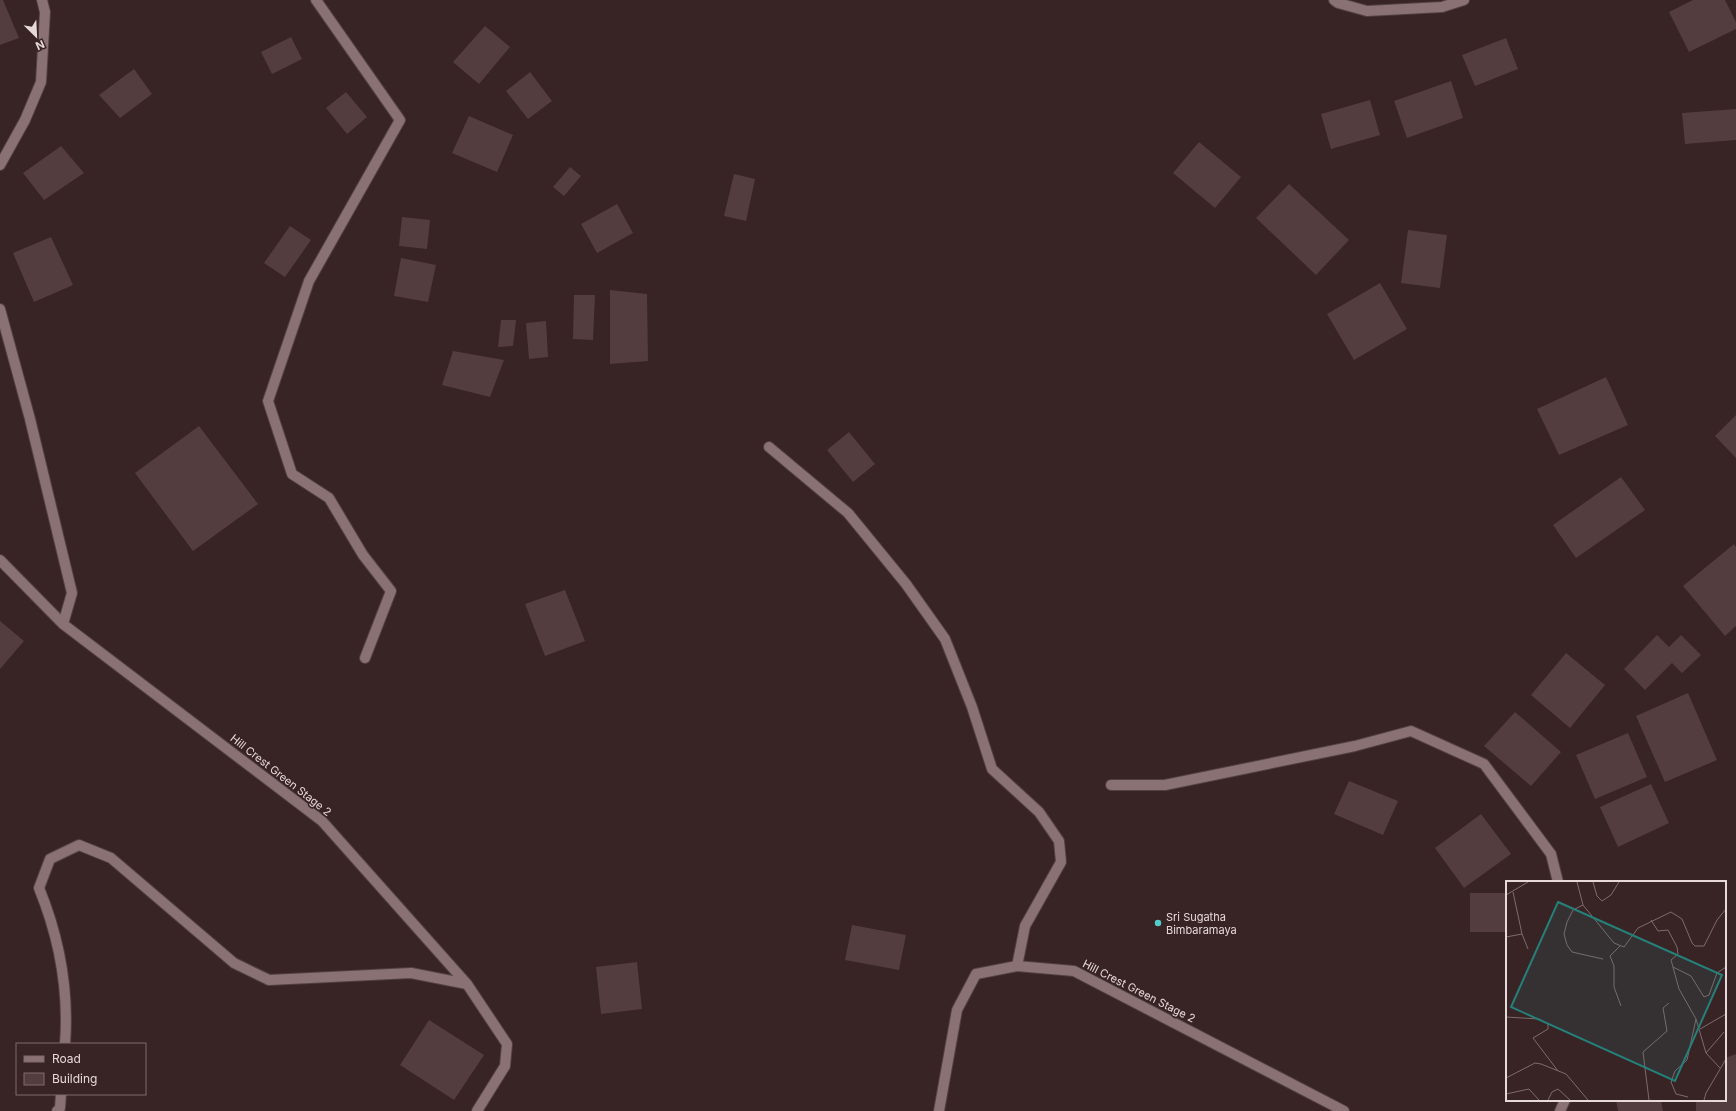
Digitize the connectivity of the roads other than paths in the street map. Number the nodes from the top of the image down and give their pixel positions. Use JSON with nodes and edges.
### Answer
{"nodes":[{"id":1,"x":42,"y":0,"type":"edge"},
{"id":2,"x":316,"y":0,"type":"edge"},
{"id":3,"x":1334,"y":0,"type":"edge"},
{"id":4,"x":1464,"y":0,"type":"edge"},
{"id":5,"x":0,"y":165,"type":"edge"},
{"id":6,"x":0,"y":309,"type":"edge"},
{"id":7,"x":769,"y":447,"type":"dead end"},
{"id":8,"x":0,"y":560,"type":"edge"},
{"id":9,"x":63,"y":624,"type":"junction"},
{"id":10,"x":365,"y":658,"type":"dead end"},
{"id":11,"x":1111,"y":785,"type":"dead end"},
{"id":12,"x":1558,"y":881,"type":"edge"},
{"id":13,"x":1017,"y":966,"type":"junction"},
{"id":14,"x":467,"y":984,"type":"junction"},
{"id":15,"x":65,"y":1043,"type":"edge"},
{"id":16,"x":61,"y":1095,"type":"edge"},
{"id":17,"x":1565,"y":1101,"type":"edge"},
{"id":18,"x":57,"y":1111,"type":"edge"},
{"id":19,"x":477,"y":1111,"type":"edge"},
{"id":20,"x":939,"y":1111,"type":"edge"},
{"id":21,"x":1344,"y":1111,"type":"edge"},
{"id":22,"x":1560,"y":1111,"type":"edge"}],
"edges":[{"from":1,"to":5,"type":"street"},
{"from":2,"to":10,"type":"street"},
{"from":3,"to":4,"type":"street"},
{"from":6,"to":9,"type":"street"},
{"from":7,"to":13,"type":"street"},
{"from":8,"to":9,"type":"street","name":"Hill Crest Green Stage 2"},
{"from":9,"to":14,"type":"street","name":"Hill Crest Green Stage 2"},
{"from":11,"to":12,"type":"street"},
{"from":13,"to":20,"type":"street","name":"Hill Crest Green Stage 2"},
{"from":13,"to":21,"type":"street","name":"Hill Crest Green Stage 2"},
{"from":14,"to":15,"type":"street"},
{"from":14,"to":19,"type":"street","name":"Hill Crest Green Stage 2"},
{"from":16,"to":18,"type":"street"},
{"from":17,"to":22,"type":"street"}]}
